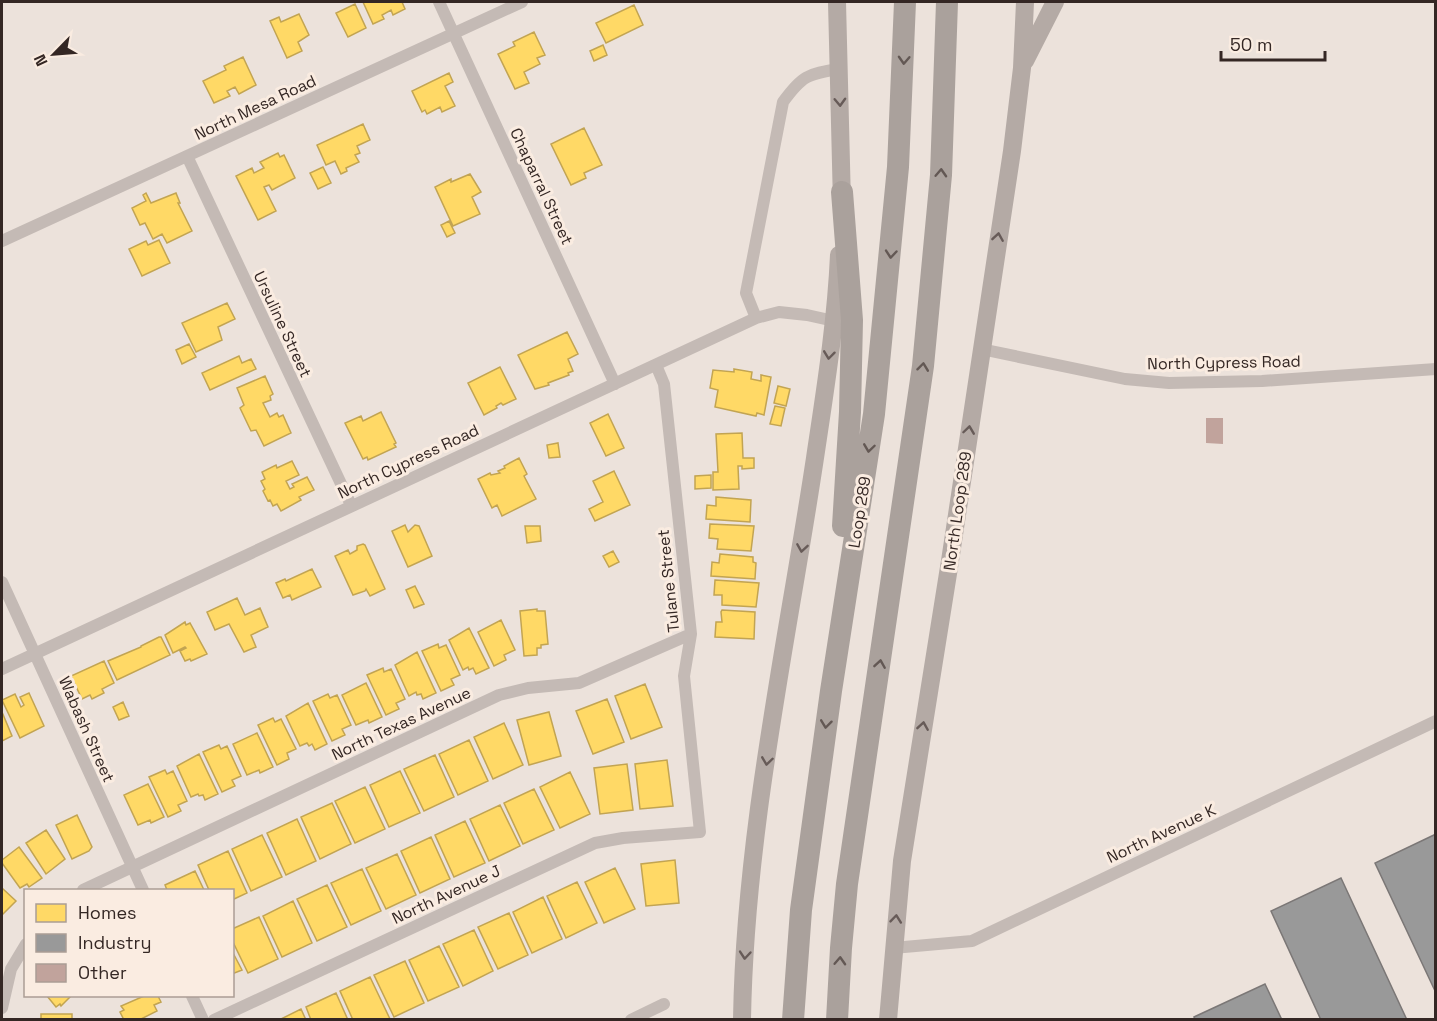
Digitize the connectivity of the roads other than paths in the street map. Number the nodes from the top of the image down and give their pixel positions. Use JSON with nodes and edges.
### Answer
{"nodes":[{"id":1,"x":439,"y":2,"type":"edge"},
{"id":2,"x":522,"y":2,"type":"edge"},
{"id":3,"x":905,"y":2,"type":"edge"},
{"id":4,"x":947,"y":2,"type":"edge"},
{"id":5,"x":1025,"y":2,"type":"edge"},
{"id":6,"x":1055,"y":2,"type":"edge"},
{"id":7,"x":837,"y":3,"type":"edge"},
{"id":8,"x":454,"y":33,"type":"junction"},
{"id":9,"x":1022,"y":68,"type":"junction"},
{"id":10,"x":839,"y":69,"type":"junction"},
{"id":11,"x":187,"y":156,"type":"junction"},
{"id":12,"x":842,"y":192,"type":"junction"},
{"id":13,"x":2,"y":241,"type":"edge"},
{"id":14,"x":756,"y":318,"type":"junction"},
{"id":15,"x":834,"y":321,"type":"junction"},
{"id":16,"x":981,"y":349,"type":"junction"},
{"id":17,"x":656,"y":365,"type":"junction"},
{"id":18,"x":1436,"y":369,"type":"edge"},
{"id":19,"x":615,"y":384,"type":"junction"},
{"id":20,"x":351,"y":506,"type":"junction"},
{"id":21,"x":2,"y":582,"type":"edge"},
{"id":22,"x":691,"y":634,"type":"junction"},
{"id":23,"x":35,"y":653,"type":"junction"},
{"id":24,"x":2,"y":669,"type":"edge"},
{"id":25,"x":831,"y":691,"type":"junction"},
{"id":26,"x":1436,"y":721,"type":"edge"},
{"id":27,"x":700,"y":832,"type":"joint"},
{"id":28,"x":132,"y":868,"type":"junction"},
{"id":29,"x":87,"y":889,"type":"edge"},
{"id":30,"x":142,"y":889,"type":"edge"},
{"id":31,"x":24,"y":947,"type":"edge"},
{"id":32,"x":893,"y":948,"type":"junction"},
{"id":33,"x":192,"y":997,"type":"edge"},
{"id":34,"x":664,"y":1004,"type":"dead end"},
{"id":35,"x":2,"y":1008,"type":"edge"},
{"id":36,"x":203,"y":1020,"type":"edge"},
{"id":37,"x":214,"y":1020,"type":"edge"},
{"id":38,"x":631,"y":1020,"type":"edge"},
{"id":39,"x":742,"y":1020,"type":"edge"},
{"id":40,"x":793,"y":1020,"type":"edge"},
{"id":41,"x":837,"y":1020,"type":"edge"},
{"id":42,"x":888,"y":1020,"type":"edge"}],
"edges":[{"from":1,"to":8,"type":"street","name":"Chaparral Street"},
{"from":2,"to":8,"type":"street","name":"North Mesa Road"},
{"from":3,"to":25,"type":"highway","name":"Loop 289","one_way":true},
{"from":41,"to":4,"type":"highway","one_way":true},
{"from":5,"to":9,"type":"main road","name":"North Loop 289"},
{"from":6,"to":9,"type":"main road"},
{"from":7,"to":10,"type":"main road"},
{"from":8,"to":11,"type":"street","name":"North Mesa Road"},
{"from":8,"to":19,"type":"street","name":"Chaparral Street"},
{"from":16,"to":9,"type":"main road","name":"North Loop 289","one_way":true},
{"from":10,"to":12,"type":"main road","one_way":true},
{"from":10,"to":14,"type":"street"},
{"from":11,"to":13,"type":"street","name":"North Mesa Road"},
{"from":11,"to":20,"type":"street","name":"Ursuline Street"},
{"from":12,"to":15,"type":"main road"},
{"from":12,"to":25,"type":"highway"},
{"from":14,"to":15,"type":"street","name":"North Cypress Road"},
{"from":14,"to":17,"type":"street","name":"North Cypress Road"},
{"from":15,"to":39,"type":"main road","one_way":true},
{"from":16,"to":18,"type":"street","name":"North Cypress Road"},
{"from":32,"to":16,"type":"main road","name":"North Loop 289","one_way":true},
{"from":17,"to":19,"type":"street","name":"North Cypress Road"},
{"from":17,"to":22,"type":"street","name":"Tulane Street"},
{"from":19,"to":20,"type":"street","name":"North Cypress Road"},
{"from":20,"to":23,"type":"street","name":"North Cypress Road"},
{"from":21,"to":23,"type":"street","name":"Wabash Street"},
{"from":22,"to":27,"type":"street","name":"Tulane Street"},
{"from":22,"to":28,"type":"street","name":"North Texas Avenue"},
{"from":23,"to":24,"type":"street","name":"North Cypress Road"},
{"from":23,"to":28,"type":"street","name":"Wabash Street"},
{"from":25,"to":40,"type":"highway","name":"Loop 289","one_way":true},
{"from":26,"to":32,"type":"street","name":"North Avenue K"},
{"from":27,"to":37,"type":"street","name":"North Avenue J"},
{"from":28,"to":29,"type":"street","name":"North Texas Avenue"},
{"from":28,"to":30,"type":"street","name":"Wabash Street"},
{"from":31,"to":35,"type":"street"},
{"from":32,"to":42,"type":"main road","name":"North Loop 289"},
{"from":33,"to":36,"type":"street"},
{"from":34,"to":38,"type":"street"}]}
